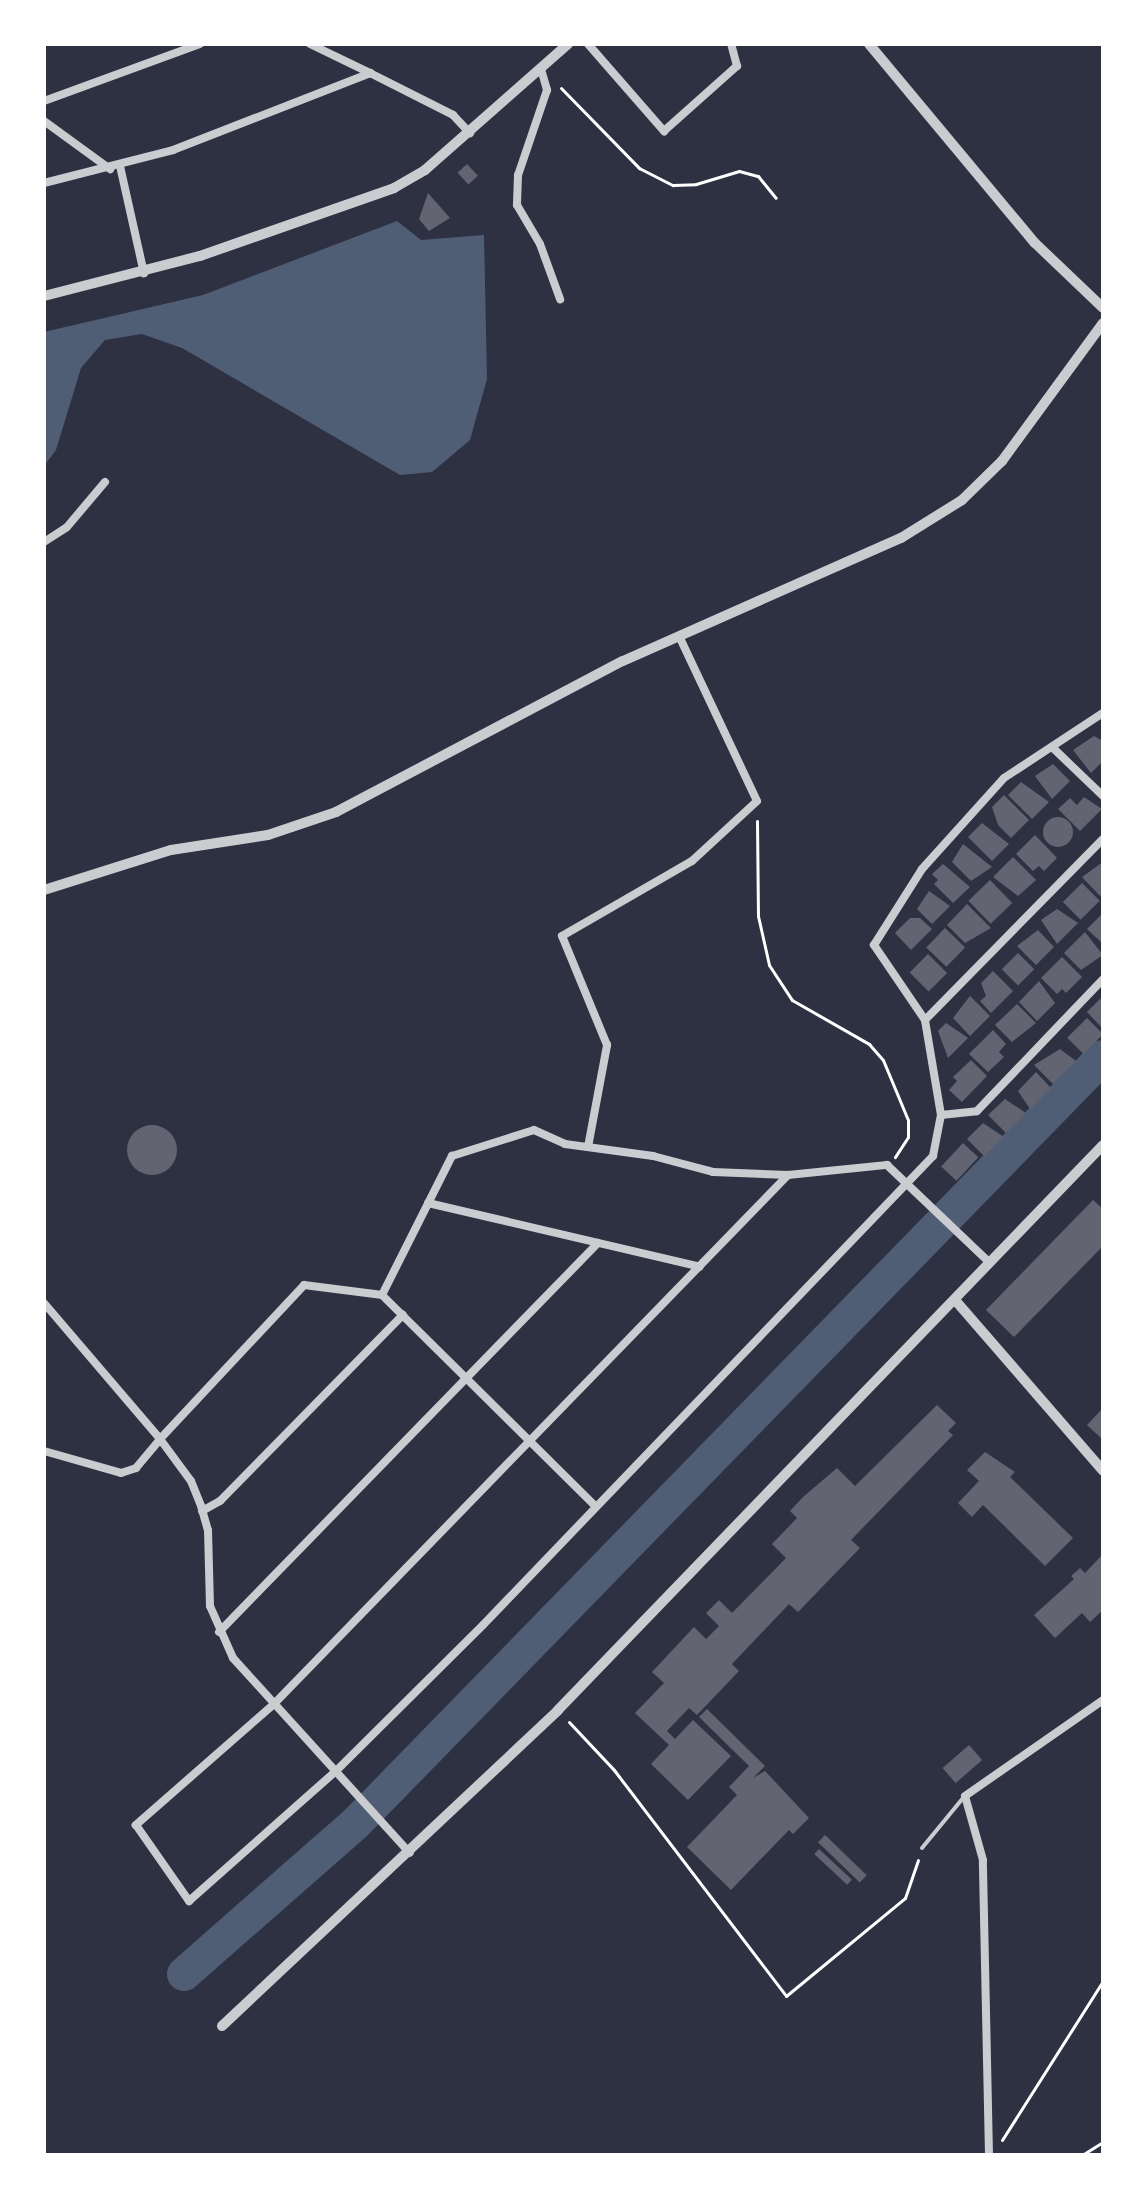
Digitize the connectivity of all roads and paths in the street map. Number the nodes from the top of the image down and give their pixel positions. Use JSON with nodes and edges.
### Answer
{"nodes":[{"id":1,"x":200,"y":44,"type":"edge"},
{"id":2,"x":310,"y":44,"type":"edge"},
{"id":3,"x":568,"y":44,"type":"edge"},
{"id":4,"x":588,"y":44,"type":"edge"},
{"id":5,"x":731,"y":44,"type":"edge"},
{"id":6,"x":869,"y":44,"type":"edge"},
{"id":7,"x":541,"y":69,"type":"junction"},
{"id":8,"x":370,"y":73,"type":"junction"},
{"id":9,"x":44,"y":101,"type":"edge"},
{"id":10,"x":44,"y":121,"type":"edge"},
{"id":11,"x":470,"y":133,"type":"junction"},
{"id":12,"x":120,"y":166,"type":"junction"},
{"id":13,"x":110,"y":169,"type":"junction"},
{"id":14,"x":44,"y":183,"type":"edge"},
{"id":15,"x":776,"y":198,"type":"dead end"},
{"id":16,"x":144,"y":273,"type":"junction"},
{"id":17,"x":44,"y":296,"type":"edge"},
{"id":18,"x":560,"y":299,"type":"dead end"},
{"id":19,"x":1103,"y":308,"type":"edge"},
{"id":20,"x":1103,"y":323,"type":"edge"},
{"id":21,"x":105,"y":482,"type":"dead end"},
{"id":22,"x":44,"y":542,"type":"edge"},
{"id":23,"x":679,"y":636,"type":"junction"},
{"id":24,"x":1103,"y":713,"type":"edge"},
{"id":25,"x":1052,"y":747,"type":"junction"},
{"id":26,"x":1103,"y":796,"type":"edge"},
{"id":27,"x":757,"y":801,"type":"junction"},
{"id":28,"x":1103,"y":839,"type":"edge"},
{"id":29,"x":44,"y":890,"type":"edge"},
{"id":30,"x":1103,"y":979,"type":"edge"},
{"id":31,"x":925,"y":1020,"type":"junction"},
{"id":32,"x":941,"y":1115,"type":"junction"},
{"id":33,"x":1103,"y":1145,"type":"edge"},
{"id":34,"x":588,"y":1147,"type":"junction"},
{"id":35,"x":887,"y":1165,"type":"junction"},
{"id":36,"x":788,"y":1175,"type":"junction"},
{"id":37,"x":906,"y":1183,"type":"junction"},
{"id":38,"x":428,"y":1203,"type":"junction"},
{"id":39,"x":598,"y":1243,"type":"junction"},
{"id":40,"x":990,"y":1263,"type":"junction"},
{"id":41,"x":700,"y":1267,"type":"junction"},
{"id":42,"x":382,"y":1295,"type":"junction"},
{"id":43,"x":955,"y":1300,"type":"junction"},
{"id":44,"x":44,"y":1303,"type":"edge"},
{"id":45,"x":403,"y":1315,"type":"junction"},
{"id":46,"x":467,"y":1377,"type":"junction"},
{"id":47,"x":160,"y":1439,"type":"junction"},
{"id":48,"x":532,"y":1442,"type":"junction"},
{"id":49,"x":44,"y":1451,"type":"edge"},
{"id":50,"x":1103,"y":1471,"type":"edge"},
{"id":51,"x":595,"y":1506,"type":"junction"},
{"id":52,"x":202,"y":1511,"type":"junction"},
{"id":53,"x":219,"y":1632,"type":"junction"},
{"id":54,"x":1103,"y":1700,"type":"edge"},
{"id":55,"x":274,"y":1704,"type":"junction"},
{"id":56,"x":558,"y":1710,"type":"junction"},
{"id":57,"x":336,"y":1771,"type":"junction"},
{"id":58,"x":965,"y":1796,"type":"junction"},
{"id":59,"x":922,"y":1848,"type":"joint"},
{"id":60,"x":411,"y":1854,"type":"junction"},
{"id":61,"x":1103,"y":1981,"type":"edge"},
{"id":62,"x":222,"y":2026,"type":"dead end"},
{"id":63,"x":1000,"y":2142,"type":"dead end"},
{"id":64,"x":1103,"y":2142,"type":"edge"},
{"id":65,"x":989,"y":2155,"type":"edge"},
{"id":66,"x":1082,"y":2155,"type":"edge"}],
"edges":[{"from":1,"to":9,"type":"street"},
{"from":2,"to":8,"type":"street"},
{"from":3,"to":7,"type":"street"},
{"from":4,"to":5,"type":"street"},
{"from":6,"to":19,"type":"street"},
{"from":7,"to":11,"type":"street"},
{"from":7,"to":15,"type":"path"},
{"from":7,"to":18,"type":"street"},
{"from":8,"to":11,"type":"street"},
{"from":8,"to":12,"type":"street"},
{"from":10,"to":13,"type":"street"},
{"from":11,"to":16,"type":"street"},
{"from":12,"to":13,"type":"street"},
{"from":12,"to":16,"type":"street"},
{"from":13,"to":14,"type":"street"},
{"from":16,"to":17,"type":"street"},
{"from":20,"to":23,"type":"street"},
{"from":21,"to":22,"type":"street"},
{"from":23,"to":27,"type":"street"},
{"from":23,"to":29,"type":"street"},
{"from":24,"to":25,"type":"street"},
{"from":25,"to":26,"type":"street"},
{"from":25,"to":31,"type":"street"},
{"from":27,"to":34,"type":"street"},
{"from":27,"to":35,"type":"path"},
{"from":28,"to":31,"type":"street"},
{"from":30,"to":32,"type":"street"},
{"from":31,"to":32,"type":"street"},
{"from":32,"to":37,"type":"street"},
{"from":33,"to":40,"type":"street"},
{"from":34,"to":36,"type":"street"},
{"from":34,"to":38,"type":"street"},
{"from":35,"to":36,"type":"street"},
{"from":35,"to":37,"type":"street"},
{"from":36,"to":41,"type":"street"},
{"from":37,"to":40,"type":"street"},
{"from":37,"to":51,"type":"street"},
{"from":38,"to":39,"type":"street"},
{"from":38,"to":42,"type":"street"},
{"from":39,"to":41,"type":"street"},
{"from":39,"to":46,"type":"street"},
{"from":40,"to":43,"type":"street"},
{"from":41,"to":48,"type":"street"},
{"from":42,"to":45,"type":"street"},
{"from":42,"to":47,"type":"street"},
{"from":43,"to":50,"type":"street"},
{"from":43,"to":56,"type":"street"},
{"from":44,"to":47,"type":"street"},
{"from":45,"to":46,"type":"street"},
{"from":45,"to":52,"type":"street"},
{"from":46,"to":48,"type":"street"},
{"from":46,"to":53,"type":"street"},
{"from":47,"to":49,"type":"street"},
{"from":47,"to":52,"type":"street"},
{"from":48,"to":51,"type":"street"},
{"from":48,"to":55,"type":"street"},
{"from":51,"to":57,"type":"street"},
{"from":52,"to":53,"type":"street"},
{"from":53,"to":55,"type":"street"},
{"from":54,"to":58,"type":"street"},
{"from":55,"to":57,"type":"street"},
{"from":55,"to":57,"type":"street"},
{"from":56,"to":59,"type":"path"},
{"from":56,"to":60,"type":"street"},
{"from":57,"to":60,"type":"street"},
{"from":58,"to":59,"type":"lane"},
{"from":58,"to":65,"type":"street"},
{"from":60,"to":62,"type":"street"},
{"from":61,"to":63,"type":"path"},
{"from":64,"to":66,"type":"path"}]}
